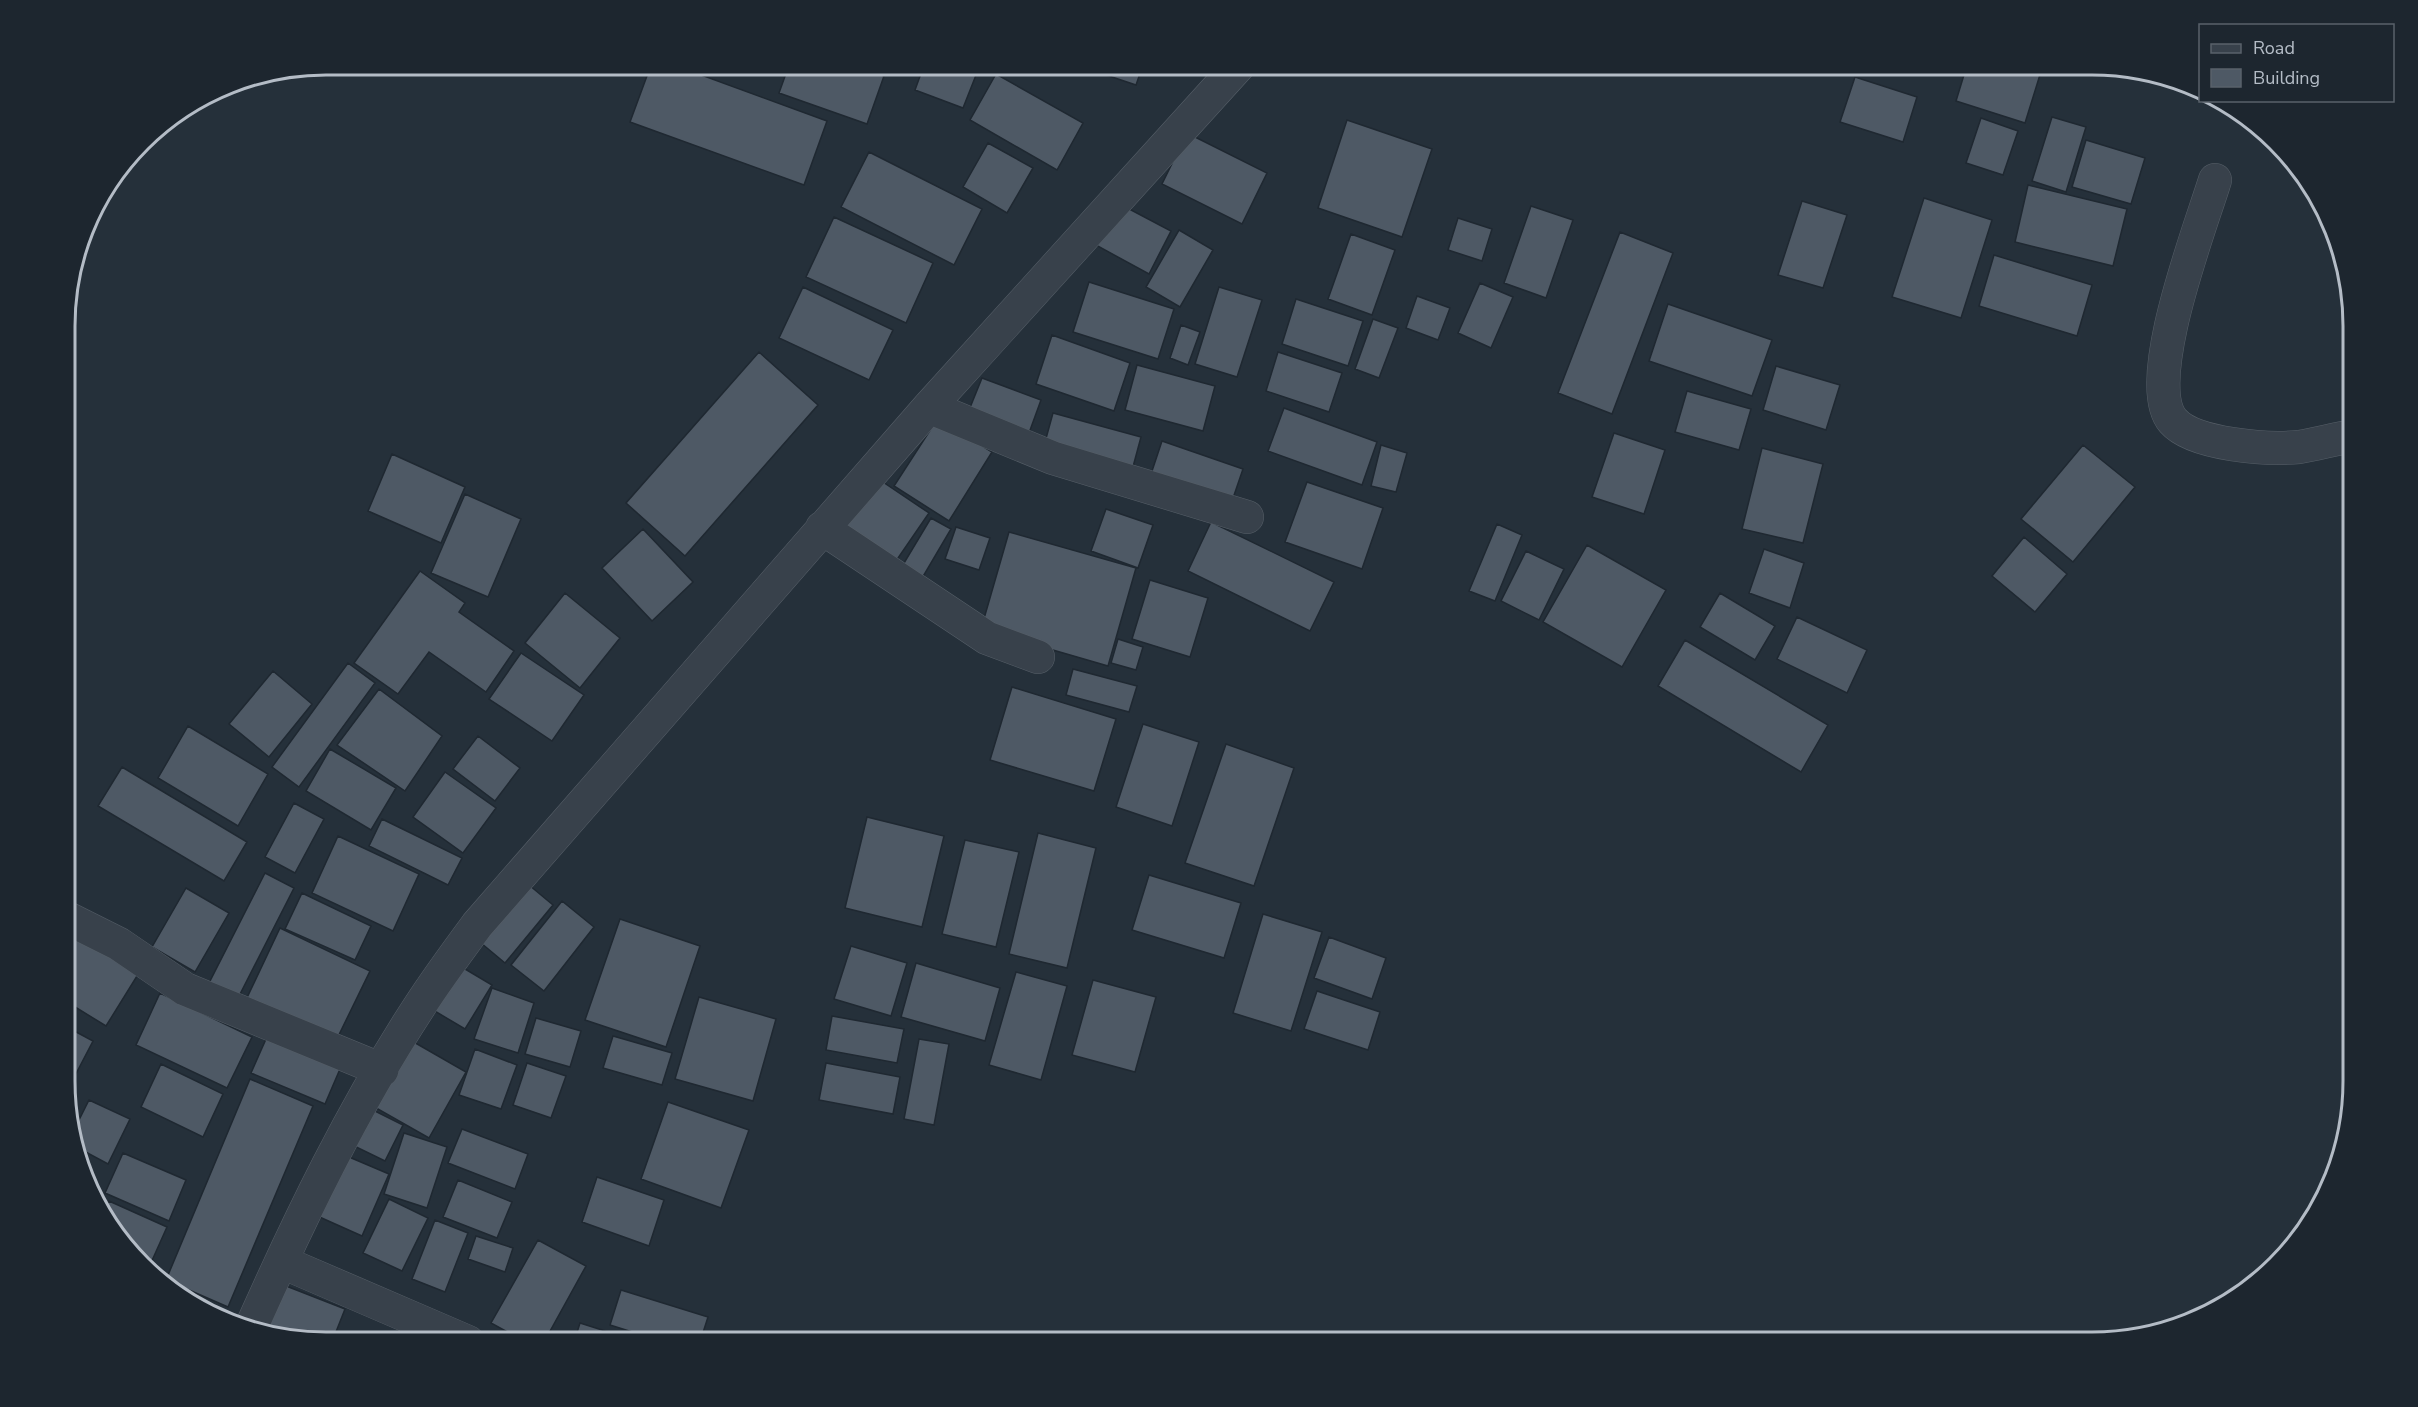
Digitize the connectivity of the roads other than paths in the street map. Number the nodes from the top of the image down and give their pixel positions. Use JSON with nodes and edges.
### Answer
{"nodes":[{"id":1,"x":1229,"y":75,"type":"edge"},
{"id":2,"x":2215,"y":180,"type":"dead end"},
{"id":3,"x":929,"y":407,"type":"junction"},
{"id":4,"x":2343,"y":438,"type":"edge"},
{"id":5,"x":1247,"y":517,"type":"dead end"},
{"id":6,"x":822,"y":528,"type":"junction"},
{"id":7,"x":1038,"y":657,"type":"dead end"},
{"id":8,"x":75,"y":922,"type":"edge"},
{"id":9,"x":382,"y":1070,"type":"junction"},
{"id":10,"x":282,"y":1262,"type":"junction"},
{"id":11,"x":254,"y":1321,"type":"edge"},
{"id":12,"x":445,"y":1332,"type":"edge"}],
"edges":[{"from":1,"to":3,"type":"street"},
{"from":2,"to":4,"type":"street"},
{"from":3,"to":5,"type":"street"},
{"from":3,"to":6,"type":"street"},
{"from":6,"to":7,"type":"street"},
{"from":6,"to":9,"type":"street"},
{"from":8,"to":9,"type":"street"},
{"from":9,"to":10,"type":"street"},
{"from":10,"to":11,"type":"street"},
{"from":10,"to":12,"type":"street"}]}
